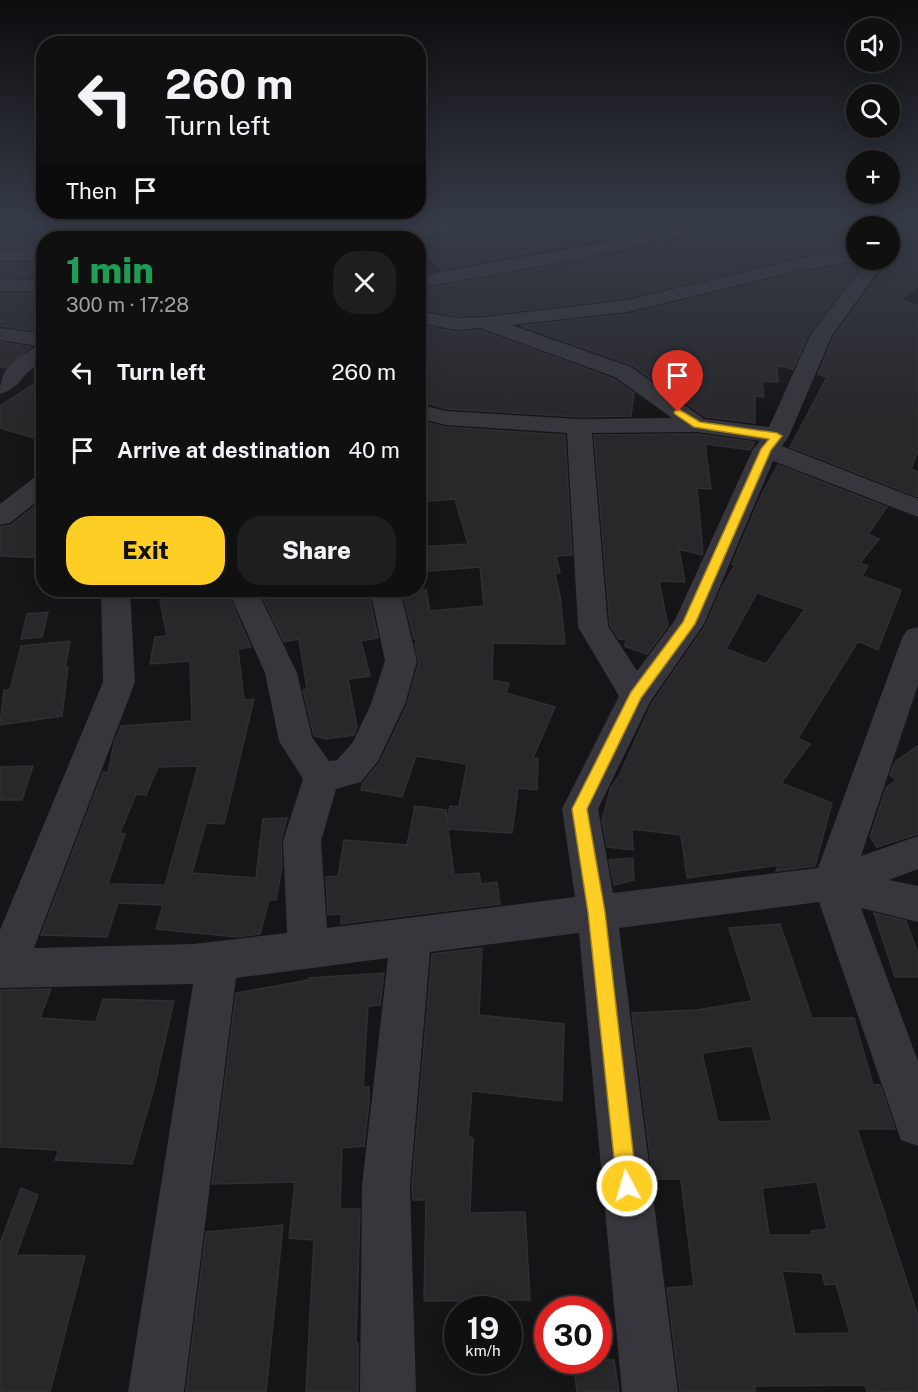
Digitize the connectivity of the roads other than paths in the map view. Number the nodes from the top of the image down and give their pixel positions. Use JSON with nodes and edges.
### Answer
{"nodes":[{"id":1,"x":702,"y":288,"type":"edge"},
{"id":2,"x":856,"y":288,"type":"edge"},
{"id":3,"x":426,"y":318,"type":"edge"},
{"id":4,"x":482,"y":322,"type":"junction"},
{"id":5,"x":0,"y":334,"type":"edge"},
{"id":6,"x":36,"y":340,"type":"edge"},
{"id":7,"x":36,"y":357,"type":"edge"},
{"id":8,"x":0,"y":387,"type":"edge"},
{"id":9,"x":426,"y":413,"type":"edge"},
{"id":10,"x":697,"y":425,"type":"junction"},
{"id":11,"x":579,"y":426,"type":"junction"},
{"id":12,"x":771,"y":443,"type":"junction"},
{"id":13,"x":36,"y":489,"type":"edge"},
{"id":14,"x":918,"y":509,"type":"edge"},
{"id":15,"x":0,"y":517,"type":"edge"},
{"id":16,"x":115,"y":597,"type":"edge"},
{"id":17,"x":245,"y":597,"type":"edge"},
{"id":18,"x":387,"y":597,"type":"edge"},
{"id":19,"x":918,"y":638,"type":"edge"},
{"id":20,"x":636,"y":696,"type":"junction"},
{"id":21,"x":321,"y":777,"type":"junction"},
{"id":22,"x":918,"y":852,"type":"edge"},
{"id":23,"x":832,"y":884,"type":"junction"},
{"id":24,"x":918,"y":904,"type":"edge"},
{"id":25,"x":597,"y":912,"type":"junction"},
{"id":26,"x":411,"y":936,"type":"junction"},
{"id":27,"x":308,"y":950,"type":"junction"},
{"id":28,"x":217,"y":961,"type":"junction"},
{"id":29,"x":2,"y":968,"type":"edge"},
{"id":30,"x":918,"y":1124,"type":"edge"},
{"id":31,"x":156,"y":1392,"type":"edge"},
{"id":32,"x":388,"y":1392,"type":"edge"},
{"id":33,"x":650,"y":1392,"type":"edge"}],
"edges":[{"from":1,"to":4,"type":"street"},
{"from":2,"to":12,"type":"street"},
{"from":3,"to":4,"type":"street"},
{"from":4,"to":10,"type":"street"},
{"from":5,"to":6,"type":"street"},
{"from":7,"to":8,"type":"street"},
{"from":9,"to":11,"type":"street"},
{"from":10,"to":11,"type":"street"},
{"from":10,"to":12,"type":"street"},
{"from":11,"to":20,"type":"street"},
{"from":12,"to":14,"type":"street"},
{"from":12,"to":20,"type":"street"},
{"from":13,"to":15,"type":"street"},
{"from":16,"to":29,"type":"street"},
{"from":17,"to":21,"type":"street"},
{"from":18,"to":21,"type":"street"},
{"from":19,"to":23,"type":"street"},
{"from":20,"to":25,"type":"street"},
{"from":21,"to":27,"type":"street"},
{"from":22,"to":23,"type":"street"},
{"from":23,"to":24,"type":"street"},
{"from":23,"to":25,"type":"street"},
{"from":23,"to":30,"type":"street"},
{"from":25,"to":26,"type":"street"},
{"from":25,"to":33,"type":"street"},
{"from":26,"to":27,"type":"street"},
{"from":26,"to":32,"type":"street"},
{"from":27,"to":28,"type":"street"},
{"from":28,"to":29,"type":"street"},
{"from":28,"to":31,"type":"street"}]}
